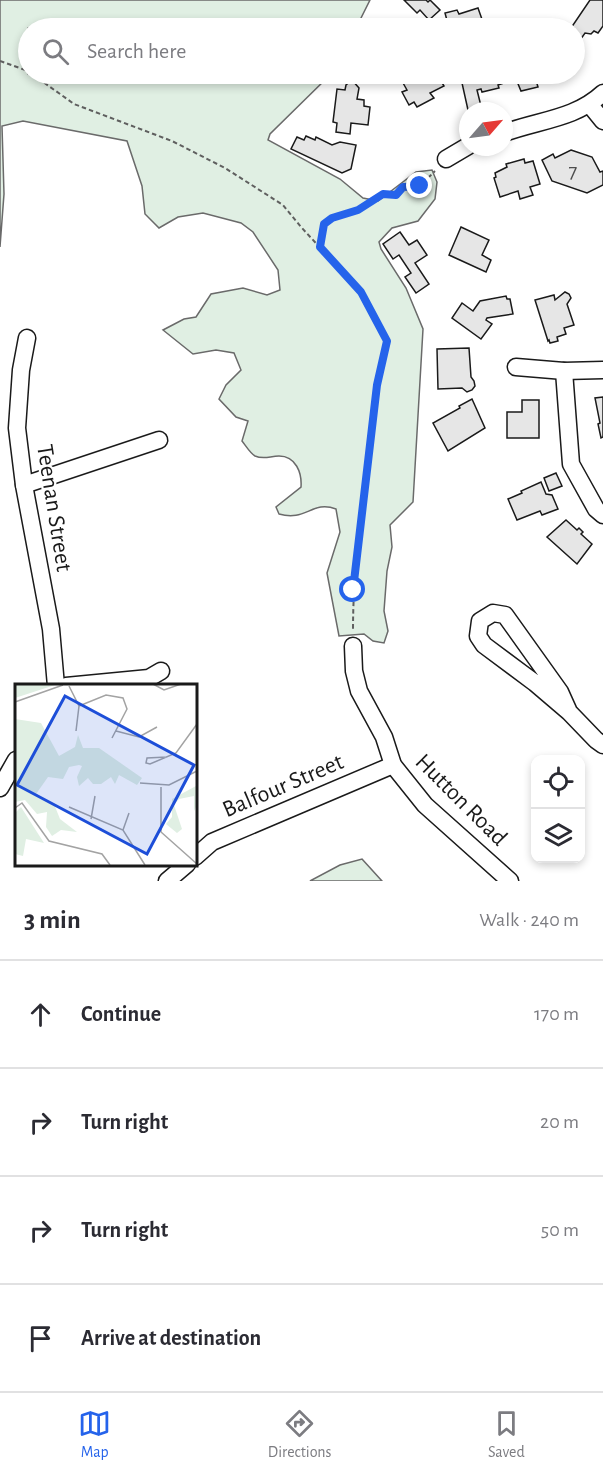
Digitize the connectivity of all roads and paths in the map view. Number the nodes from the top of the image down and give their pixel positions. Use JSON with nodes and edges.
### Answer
{"nodes":[{"id":1,"x":0,"y":61,"type":"edge"},
{"id":2,"x":18,"y":68,"type":"edge"},
{"id":3,"x":46,"y":84,"type":"edge"},
{"id":4,"x":603,"y":93,"type":"edge"},
{"id":5,"x":590,"y":105,"type":"junction"},
{"id":6,"x":603,"y":121,"type":"edge"},
{"id":7,"x":513,"y":130,"type":"edge"},
{"id":8,"x":459,"y":151,"type":"edge"},
{"id":9,"x":446,"y":159,"type":"joint"},
{"id":10,"x":320,"y":247,"type":"junction"},
{"id":11,"x":27,"y":338,"type":"dead end"},
{"id":12,"x":516,"y":367,"type":"dead end"},
{"id":13,"x":603,"y":370,"type":"edge"},
{"id":14,"x":564,"y":371,"type":"junction"},
{"id":15,"x":159,"y":440,"type":"dead end"},
{"id":16,"x":24,"y":485,"type":"junction"},
{"id":17,"x":603,"y":515,"type":"edge"},
{"id":18,"x":353,"y":640,"type":"joint"},
{"id":19,"x":161,"y":671,"type":"dead end"},
{"id":20,"x":56,"y":684,"type":"edge"},
{"id":21,"x":87,"y":684,"type":"edge"},
{"id":22,"x":569,"y":712,"type":"junction"},
{"id":23,"x":603,"y":745,"type":"edge"},
{"id":24,"x":15,"y":762,"type":"edge"},
{"id":25,"x":393,"y":765,"type":"junction"},
{"id":26,"x":0,"y":788,"type":"edge"},
{"id":27,"x":196,"y":856,"type":"edge"},
{"id":28,"x":184,"y":866,"type":"edge"},
{"id":29,"x":167,"y":881,"type":"edge"},
{"id":30,"x":510,"y":881,"type":"edge"}],
"edges":[{"from":1,"to":2,"type":"path"},
{"from":3,"to":10,"type":"path"},
{"from":4,"to":5,"type":"street"},
{"from":5,"to":6,"type":"street"},
{"from":5,"to":7,"type":"street"},
{"from":8,"to":9,"type":"street"},
{"from":9,"to":10,"type":"path"},
{"from":10,"to":18,"type":"path"},
{"from":11,"to":16,"type":"street","name":"Teenan Street"},
{"from":12,"to":14,"type":"street"},
{"from":13,"to":14,"type":"street"},
{"from":14,"to":17,"type":"street"},
{"from":15,"to":16,"type":"street"},
{"from":16,"to":20,"type":"street","name":"Teenan Street"},
{"from":18,"to":25,"type":"street","name":"Hutton Road"},
{"from":19,"to":21,"type":"street"},
{"from":22,"to":22,"type":"street"},
{"from":22,"to":23,"type":"street"},
{"from":24,"to":26,"type":"street"},
{"from":25,"to":27,"type":"street","name":"Balfour Street"},
{"from":25,"to":30,"type":"street","name":"Hutton Road"},
{"from":28,"to":29,"type":"street"}]}
